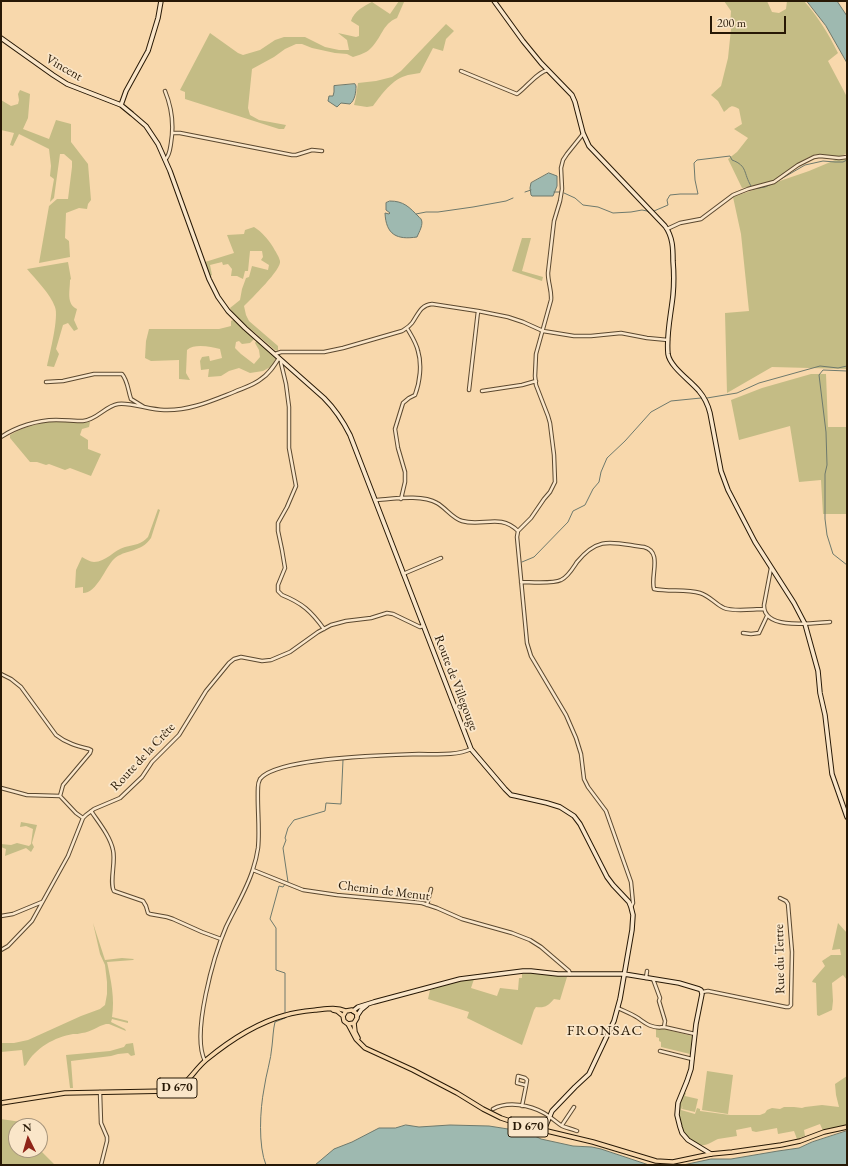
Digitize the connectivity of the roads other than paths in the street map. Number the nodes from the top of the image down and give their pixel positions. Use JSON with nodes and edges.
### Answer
{"nodes":[{"id":1,"x":161,"y":1,"type":"edge"},
{"id":2,"x":494,"y":1,"type":"edge"},
{"id":3,"x":1,"y":38,"type":"edge"},
{"id":4,"x":548,"y":70,"type":"junction"},
{"id":5,"x":461,"y":71,"type":"dead end"},
{"id":6,"x":165,"y":91,"type":"dead end"},
{"id":7,"x":121,"y":105,"type":"junction"},
{"id":8,"x":173,"y":134,"type":"junction"},
{"id":9,"x":583,"y":134,"type":"junction"},
{"id":10,"x":322,"y":151,"type":"dead end"},
{"id":11,"x":847,"y":157,"type":"edge"},
{"id":12,"x":165,"y":161,"type":"junction"},
{"id":13,"x":668,"y":229,"type":"junction"},
{"id":14,"x":478,"y":311,"type":"junction"},
{"id":15,"x":407,"y":328,"type":"junction"},
{"id":16,"x":543,"y":331,"type":"junction"},
{"id":17,"x":668,"y":340,"type":"junction"},
{"id":18,"x":275,"y":354,"type":"junction"},
{"id":19,"x":280,"y":359,"type":"junction"},
{"id":20,"x":536,"y":381,"type":"junction"},
{"id":21,"x":46,"y":382,"type":"dead end"},
{"id":22,"x":469,"y":390,"type":"dead end"},
{"id":23,"x":482,"y":391,"type":"dead end"},
{"id":24,"x":131,"y":399,"type":"junction"},
{"id":25,"x":129,"y":405,"type":"junction"},
{"id":26,"x":146,"y":408,"type":"junction"},
{"id":27,"x":1,"y":437,"type":"edge"},
{"id":28,"x":401,"y":498,"type":"junction"},
{"id":29,"x":375,"y":500,"type":"junction"},
{"id":30,"x":518,"y":531,"type":"junction"},
{"id":31,"x":441,"y":558,"type":"dead end"},
{"id":32,"x":771,"y":567,"type":"junction"},
{"id":33,"x":403,"y":574,"type":"junction"},
{"id":34,"x":521,"y":582,"type":"junction"},
{"id":35,"x":764,"y":609,"type":"junction"},
{"id":36,"x":767,"y":616,"type":"junction"},
{"id":37,"x":830,"y":622,"type":"dead end"},
{"id":38,"x":805,"y":624,"type":"junction"},
{"id":39,"x":423,"y":626,"type":"junction"},
{"id":40,"x":324,"y":629,"type":"junction"},
{"id":41,"x":743,"y":633,"type":"dead end"},
{"id":42,"x":1,"y":674,"type":"edge"},
{"id":43,"x":471,"y":749,"type":"junction"},
{"id":44,"x":1,"y":788,"type":"edge"},
{"id":45,"x":60,"y":796,"type":"junction"},
{"id":46,"x":91,"y":811,"type":"junction"},
{"id":47,"x":847,"y":817,"type":"edge"},
{"id":48,"x":83,"y":818,"type":"junction"},
{"id":49,"x":253,"y":870,"type":"junction"},
{"id":50,"x":431,"y":889,"type":"dead end"},
{"id":51,"x":780,"y":898,"type":"dead end"},
{"id":52,"x":42,"y":902,"type":"junction"},
{"id":53,"x":427,"y":905,"type":"junction"},
{"id":54,"x":631,"y":907,"type":"junction"},
{"id":55,"x":1,"y":916,"type":"edge"},
{"id":56,"x":221,"y":939,"type":"junction"},
{"id":57,"x":1,"y":950,"type":"edge"},
{"id":58,"x":647,"y":971,"type":"dead end"},
{"id":59,"x":570,"y":974,"type":"junction"},
{"id":60,"x":624,"y":974,"type":"junction"},
{"id":61,"x":646,"y":978,"type":"junction"},
{"id":62,"x":654,"y":979,"type":"junction"},
{"id":63,"x":702,"y":992,"type":"junction"},
{"id":64,"x":368,"y":1004,"type":"junction"},
{"id":65,"x":618,"y":1008,"type":"junction"},
{"id":66,"x":330,"y":1009,"type":"junction"},
{"id":67,"x":346,"y":1011,"type":"junction"},
{"id":68,"x":353,"y":1011,"type":"junction"},
{"id":69,"x":343,"y":1016,"type":"junction"},
{"id":70,"x":357,"y":1016,"type":"junction"},
{"id":71,"x":354,"y":1023,"type":"junction"},
{"id":72,"x":348,"y":1024,"type":"junction"},
{"id":73,"x":664,"y":1028,"type":"junction"},
{"id":74,"x":695,"y":1034,"type":"junction"},
{"id":75,"x":360,"y":1043,"type":"junction"},
{"id":76,"x":660,"y":1051,"type":"dead end"},
{"id":77,"x":692,"y":1059,"type":"junction"},
{"id":78,"x":205,"y":1061,"type":"junction"},
{"id":79,"x":526,"y":1086,"type":"junction"},
{"id":80,"x":100,"y":1092,"type":"junction"},
{"id":81,"x":1,"y":1104,"type":"edge"},
{"id":82,"x":522,"y":1106,"type":"junction"},
{"id":83,"x":574,"y":1107,"type":"dead end"},
{"id":84,"x":493,"y":1108,"type":"dead end"},
{"id":85,"x":549,"y":1116,"type":"junction"},
{"id":86,"x":562,"y":1125,"type":"junction"},
{"id":87,"x":847,"y":1126,"type":"edge"},
{"id":88,"x":544,"y":1130,"type":"junction"},
{"id":89,"x":577,"y":1131,"type":"dead end"},
{"id":90,"x":711,"y":1154,"type":"junction"},
{"id":91,"x":101,"y":1165,"type":"edge"}],
"edges":[{"from":1,"to":7,"type":"street"},
{"from":2,"to":4,"type":"street"},
{"from":3,"to":7,"type":"street","name":"Vincent"},
{"from":4,"to":5,"type":"street"},
{"from":4,"to":9,"type":"street"},
{"from":6,"to":8,"type":"street"},
{"from":7,"to":12,"type":"street","name":"Vincent"},
{"from":8,"to":10,"type":"street"},
{"from":8,"to":12,"type":"street"},
{"from":9,"to":13,"type":"street"},
{"from":9,"to":16,"type":"street"},
{"from":11,"to":13,"type":"street"},
{"from":12,"to":18,"type":"street","name":"Vincent"},
{"from":13,"to":17,"type":"street"},
{"from":14,"to":15,"type":"street"},
{"from":14,"to":16,"type":"street"},
{"from":14,"to":22,"type":"street"},
{"from":15,"to":18,"type":"street"},
{"from":15,"to":28,"type":"street"},
{"from":16,"to":17,"type":"street"},
{"from":16,"to":20,"type":"street"},
{"from":17,"to":32,"type":"street"},
{"from":18,"to":19,"type":"street","name":"Route de Villegouge"},
{"from":19,"to":26,"type":"street"},
{"from":19,"to":29,"type":"street","name":"Route de Villegouge"},
{"from":19,"to":40,"type":"street"},
{"from":20,"to":23,"type":"street"},
{"from":20,"to":30,"type":"street"},
{"from":21,"to":24,"type":"street"},
{"from":24,"to":25,"type":"street"},
{"from":24,"to":26,"type":"street"},
{"from":25,"to":26,"type":"street"},
{"from":25,"to":27,"type":"street"},
{"from":28,"to":29,"type":"street"},
{"from":28,"to":30,"type":"street"},
{"from":29,"to":33,"type":"street","name":"Route de Villegouge"},
{"from":30,"to":34,"type":"street"},
{"from":31,"to":33,"type":"street"},
{"from":32,"to":35,"type":"street"},
{"from":32,"to":38,"type":"street"},
{"from":33,"to":39,"type":"street","name":"Route de Villegouge"},
{"from":34,"to":35,"type":"street"},
{"from":34,"to":54,"type":"street"},
{"from":35,"to":36,"type":"street"},
{"from":36,"to":38,"type":"street"},
{"from":36,"to":41,"type":"street"},
{"from":37,"to":38,"type":"street"},
{"from":38,"to":47,"type":"street"},
{"from":39,"to":40,"type":"street"},
{"from":39,"to":43,"type":"street","name":"Route de Villegouge"},
{"from":40,"to":46,"type":"street","name":"Route de la Crête"},
{"from":42,"to":45,"type":"street"},
{"from":43,"to":49,"type":"street"},
{"from":43,"to":54,"type":"street","name":"Route de Villegouge"},
{"from":44,"to":45,"type":"street"},
{"from":45,"to":48,"type":"street"},
{"from":46,"to":48,"type":"street","name":"Route de la Crête"},
{"from":46,"to":56,"type":"street"},
{"from":48,"to":52,"type":"street","name":"Route de la Crête"},
{"from":49,"to":53,"type":"street","name":"Chemin de Menut"},
{"from":49,"to":56,"type":"street"},
{"from":50,"to":53,"type":"street"},
{"from":51,"to":63,"type":"street","name":"Rue du Tertre"},
{"from":52,"to":55,"type":"street"},
{"from":52,"to":57,"type":"street","name":"Route de la Crête"},
{"from":53,"to":59,"type":"street","name":"Chemin de Menut"},
{"from":54,"to":60,"type":"street"},
{"from":56,"to":78,"type":"street"},
{"from":58,"to":61,"type":"street"},
{"from":59,"to":60,"type":"street"},
{"from":59,"to":64,"type":"street"},
{"from":60,"to":61,"type":"street"},
{"from":60,"to":65,"type":"street"},
{"from":61,"to":62,"type":"street"},
{"from":62,"to":63,"type":"street"},
{"from":62,"to":73,"type":"street"},
{"from":63,"to":74,"type":"street"},
{"from":64,"to":68,"type":"street"},
{"from":64,"to":70,"type":"street"},
{"from":65,"to":73,"type":"street"},
{"from":65,"to":85,"type":"street"},
{"from":66,"to":67,"type":"main road","number":"D 670"},
{"from":66,"to":69,"type":"main road"},
{"from":66,"to":78,"type":"main road","number":"D 670"},
{"from":67,"to":68,"type":"main road"},
{"from":67,"to":69,"type":"main road"},
{"from":68,"to":70,"type":"main road"},
{"from":69,"to":72,"type":"main road"},
{"from":70,"to":71,"type":"main road"},
{"from":71,"to":72,"type":"main road"},
{"from":71,"to":75,"type":"main road"},
{"from":72,"to":75,"type":"main road","number":"D 670"},
{"from":73,"to":74,"type":"street"},
{"from":74,"to":77,"type":"street"},
{"from":75,"to":88,"type":"main road","number":"D 670"},
{"from":76,"to":77,"type":"street"},
{"from":77,"to":90,"type":"street"},
{"from":78,"to":80,"type":"main road","number":"D 670"},
{"from":79,"to":79,"type":"street"},
{"from":79,"to":82,"type":"street"},
{"from":80,"to":81,"type":"main road","number":"D 670"},
{"from":80,"to":91,"type":"street"},
{"from":82,"to":84,"type":"street"},
{"from":82,"to":85,"type":"street"},
{"from":83,"to":86,"type":"street"},
{"from":85,"to":86,"type":"street"},
{"from":85,"to":88,"type":"street"},
{"from":86,"to":89,"type":"street"},
{"from":87,"to":90,"type":"main road","number":"D 670"},
{"from":88,"to":90,"type":"main road","number":"D 670"}]}
